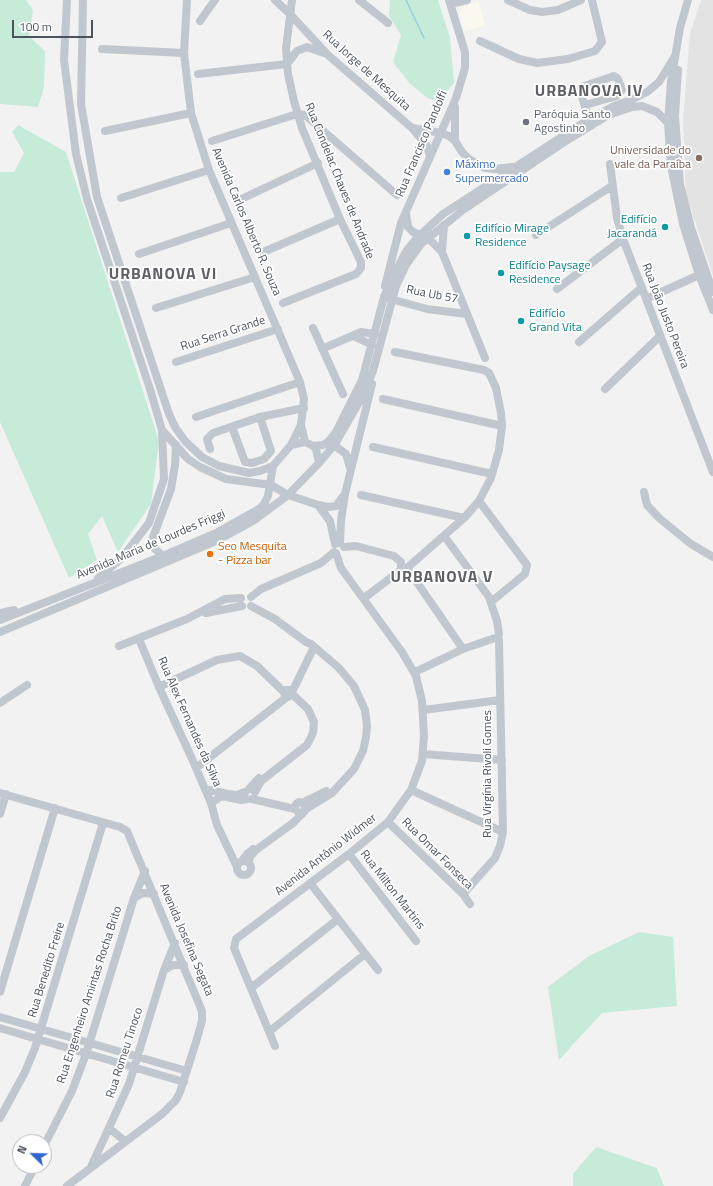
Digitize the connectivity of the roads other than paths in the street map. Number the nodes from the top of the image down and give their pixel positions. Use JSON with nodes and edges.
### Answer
{"nodes":[{"id":1,"x":67,"y":0,"type":"edge"},
{"id":2,"x":82,"y":0,"type":"edge"},
{"id":3,"x":188,"y":0,"type":"edge"},
{"id":4,"x":215,"y":0,"type":"edge"},
{"id":5,"x":275,"y":0,"type":"edge"},
{"id":6,"x":292,"y":0,"type":"edge"},
{"id":7,"x":358,"y":0,"type":"edge"},
{"id":8,"x":462,"y":0,"type":"edge"},
{"id":9,"x":508,"y":0,"type":"edge"},
{"id":10,"x":518,"y":0,"type":"edge"},
{"id":11,"x":581,"y":0,"type":"edge"},
{"id":12,"x":592,"y":0,"type":"edge"},
{"id":13,"x":688,"y":0,"type":"edge"},
{"id":14,"x":693,"y":0,"type":"edge"},
{"id":15,"x":450,"y":2,"type":"edge"},
{"id":16,"x":534,"y":11,"type":"junction"},
{"id":17,"x":289,"y":13,"type":"junction"},
{"id":18,"x":200,"y":20,"type":"dead end"},
{"id":19,"x":388,"y":23,"type":"dead end"},
{"id":20,"x":480,"y":41,"type":"dead end"},
{"id":21,"x":102,"y":50,"type":"dead end"},
{"id":22,"x":184,"y":53,"type":"junction"},
{"id":23,"x":328,"y":55,"type":"junction"},
{"id":24,"x":675,"y":56,"type":"junction"},
{"id":25,"x":287,"y":64,"type":"junction"},
{"id":26,"x":198,"y":74,"type":"dead end"},
{"id":27,"x":456,"y":98,"type":"junction"},
{"id":28,"x":585,"y":105,"type":"junction"},
{"id":29,"x":191,"y":113,"type":"junction"},
{"id":30,"x":298,"y":114,"type":"junction"},
{"id":31,"x":589,"y":118,"type":"junction"},
{"id":32,"x":668,"y":123,"type":"junction"},
{"id":33,"x":320,"y":127,"type":"junction"},
{"id":34,"x":412,"y":128,"type":"junction"},
{"id":35,"x":105,"y":131,"type":"dead end"},
{"id":36,"x":441,"y":132,"type":"junction"},
{"id":37,"x":307,"y":139,"type":"junction"},
{"id":38,"x":212,"y":141,"type":"dead end"},
{"id":39,"x":455,"y":141,"type":"junction"},
{"id":40,"x":430,"y":156,"type":"junction"},
{"id":41,"x":318,"y":163,"type":"junction"},
{"id":42,"x":610,"y":164,"type":"dead end"},
{"id":43,"x":516,"y":166,"type":"junction"},
{"id":44,"x":485,"y":168,"type":"junction"},
{"id":45,"x":209,"y":170,"type":"junction"},
{"id":46,"x":494,"y":185,"type":"junction"},
{"id":47,"x":612,"y":186,"type":"junction"},
{"id":48,"x":397,"y":195,"type":"dead end"},
{"id":49,"x":121,"y":198,"type":"dead end"},
{"id":50,"x":237,"y":201,"type":"dead end"},
{"id":51,"x":406,"y":213,"type":"junction"},
{"id":52,"x":340,"y":219,"type":"junction"},
{"id":53,"x":231,"y":223,"type":"junction"},
{"id":54,"x":444,"y":225,"type":"junction"},
{"id":55,"x":536,"y":234,"type":"dead end"},
{"id":56,"x":424,"y":236,"type":"junction"},
{"id":57,"x":623,"y":239,"type":"junction"},
{"id":58,"x":442,"y":252,"type":"junction"},
{"id":59,"x":261,"y":253,"type":"dead end"},
{"id":60,"x":139,"y":254,"type":"dead end"},
{"id":61,"x":699,"y":275,"type":"junction"},
{"id":62,"x":255,"y":277,"type":"junction"},
{"id":63,"x":641,"y":288,"type":"junction"},
{"id":64,"x":558,"y":289,"type":"dead end"},
{"id":65,"x":713,"y":292,"type":"edge"},
{"id":66,"x":388,"y":298,"type":"junction"},
{"id":67,"x":646,"y":299,"type":"junction"},
{"id":68,"x":283,"y":303,"type":"dead end"},
{"id":69,"x":156,"y":308,"type":"dead end"},
{"id":70,"x":713,"y":310,"type":"edge"},
{"id":71,"x":467,"y":314,"type":"junction"},
{"id":72,"x":313,"y":328,"type":"dead end"},
{"id":73,"x":278,"y":329,"type":"junction"},
{"id":74,"x":375,"y":334,"type":"junction"},
{"id":75,"x":353,"y":336,"type":"junction"},
{"id":76,"x":660,"y":336,"type":"junction"},
{"id":77,"x":579,"y":342,"type":"dead end"},
{"id":78,"x":372,"y":345,"type":"junction"},
{"id":79,"x":322,"y":349,"type":"junction"},
{"id":80,"x":395,"y":352,"type":"dead end"},
{"id":81,"x":485,"y":358,"type":"dead end"},
{"id":82,"x":176,"y":362,"type":"dead end"},
{"id":83,"x":373,"y":371,"type":"junction"},
{"id":84,"x":300,"y":382,"type":"junction"},
{"id":85,"x":606,"y":389,"type":"dead end"},
{"id":86,"x":343,"y":394,"type":"dead end"},
{"id":87,"x":383,"y":399,"type":"dead end"},
{"id":88,"x":304,"y":408,"type":"junction"},
{"id":89,"x":196,"y":417,"type":"dead end"},
{"id":90,"x":260,"y":418,"type":"junction"},
{"id":91,"x":301,"y":425,"type":"junction"},
{"id":92,"x":502,"y":426,"type":"junction"},
{"id":93,"x":175,"y":427,"type":"junction"},
{"id":94,"x":232,"y":427,"type":"junction"},
{"id":95,"x":162,"y":430,"type":"junction"},
{"id":96,"x":305,"y":442,"type":"junction"},
{"id":97,"x":332,"y":443,"type":"junction"},
{"id":98,"x":291,"y":445,"type":"junction"},
{"id":99,"x":313,"y":446,"type":"junction"},
{"id":100,"x":176,"y":447,"type":"junction"},
{"id":101,"x":373,"y":447,"type":"dead end"},
{"id":102,"x":210,"y":449,"type":"dead end"},
{"id":103,"x":188,"y":459,"type":"junction"},
{"id":104,"x":319,"y":463,"type":"junction"},
{"id":105,"x":175,"y":465,"type":"junction"},
{"id":106,"x":273,"y":466,"type":"junction"},
{"id":107,"x":351,"y":470,"type":"junction"},
{"id":108,"x":713,"y":472,"type":"edge"},
{"id":109,"x":492,"y":474,"type":"junction"},
{"id":110,"x":245,"y":482,"type":"junction"},
{"id":111,"x":271,"y":485,"type":"junction"},
{"id":112,"x":644,"y":492,"type":"dead end"},
{"id":113,"x":345,"y":494,"type":"junction"},
{"id":114,"x":288,"y":495,"type":"junction"},
{"id":115,"x":268,"y":496,"type":"junction"},
{"id":116,"x":361,"y":496,"type":"dead end"},
{"id":117,"x":479,"y":501,"type":"junction"},
{"id":118,"x":318,"y":506,"type":"junction"},
{"id":119,"x":464,"y":518,"type":"junction"},
{"id":120,"x":445,"y":537,"type":"junction"},
{"id":121,"x":338,"y":549,"type":"junction"},
{"id":122,"x":163,"y":556,"type":"junction"},
{"id":123,"x":421,"y":556,"type":"junction"},
{"id":124,"x":713,"y":557,"type":"edge"},
{"id":125,"x":397,"y":558,"type":"junction"},
{"id":126,"x":403,"y":568,"type":"junction"},
{"id":127,"x":93,"y":582,"type":"junction"},
{"id":128,"x":251,"y":597,"type":"junction"},
{"id":129,"x":364,"y":598,"type":"junction"},
{"id":130,"x":242,"y":602,"type":"junction"},
{"id":131,"x":491,"y":602,"type":"junction"},
{"id":132,"x":34,"y":606,"type":"junction"},
{"id":133,"x":251,"y":606,"type":"junction"},
{"id":134,"x":0,"y":613,"type":"edge"},
{"id":135,"x":0,"y":620,"type":"edge"},
{"id":136,"x":0,"y":632,"type":"edge"},
{"id":137,"x":498,"y":637,"type":"junction"},
{"id":138,"x":139,"y":639,"type":"junction"},
{"id":139,"x":119,"y":646,"type":"dead end"},
{"id":140,"x":310,"y":647,"type":"junction"},
{"id":141,"x":463,"y":649,"type":"junction"},
{"id":142,"x":415,"y":672,"type":"junction"},
{"id":143,"x":27,"y":685,"type":"dead end"},
{"id":144,"x":159,"y":687,"type":"junction"},
{"id":145,"x":289,"y":693,"type":"junction"},
{"id":146,"x":500,"y":700,"type":"junction"},
{"id":147,"x":0,"y":703,"type":"edge"},
{"id":148,"x":422,"y":710,"type":"junction"},
{"id":149,"x":423,"y":754,"type":"junction"},
{"id":150,"x":502,"y":760,"type":"junction"},
{"id":151,"x":196,"y":768,"type":"junction"},
{"id":152,"x":205,"y":789,"type":"junction"},
{"id":153,"x":411,"y":790,"type":"junction"},
{"id":154,"x":3,"y":794,"type":"edge"},
{"id":155,"x":250,"y":794,"type":"junction"},
{"id":156,"x":211,"y":803,"type":"junction"},
{"id":157,"x":55,"y":808,"type":"junction"},
{"id":158,"x":300,"y":808,"type":"junction"},
{"id":159,"x":0,"y":814,"type":"edge"},
{"id":160,"x":388,"y":822,"type":"junction"},
{"id":161,"x":103,"y":823,"type":"junction"},
{"id":162,"x":503,"y":832,"type":"junction"},
{"id":163,"x":349,"y":854,"type":"junction"},
{"id":164,"x":145,"y":871,"type":"junction"},
{"id":165,"x":310,"y":883,"type":"junction"},
{"id":166,"x":154,"y":894,"type":"junction"},
{"id":167,"x":463,"y":894,"type":"junction"},
{"id":168,"x":134,"y":898,"type":"junction"},
{"id":169,"x":470,"y":904,"type":"dead end"},
{"id":170,"x":338,"y":919,"type":"junction"},
{"id":171,"x":416,"y":941,"type":"dead end"},
{"id":172,"x":175,"y":943,"type":"junction"},
{"id":173,"x":365,"y":954,"type":"junction"},
{"id":174,"x":184,"y":965,"type":"junction"},
{"id":175,"x":164,"y":970,"type":"junction"},
{"id":176,"x":378,"y":970,"type":"dead end"},
{"id":177,"x":251,"y":988,"type":"junction"},
{"id":178,"x":0,"y":992,"type":"edge"},
{"id":179,"x":0,"y":1017,"type":"edge"},
{"id":180,"x":0,"y":1028,"type":"edge"},
{"id":181,"x":42,"y":1028,"type":"junction"},
{"id":182,"x":270,"y":1031,"type":"junction"},
{"id":183,"x":38,"y":1039,"type":"junction"},
{"id":184,"x":89,"y":1043,"type":"junction"},
{"id":185,"x":275,"y":1046,"type":"dead end"},
{"id":186,"x":86,"y":1054,"type":"junction"},
{"id":187,"x":138,"y":1057,"type":"junction"},
{"id":188,"x":135,"y":1068,"type":"junction"},
{"id":189,"x":187,"y":1071,"type":"junction"},
{"id":190,"x":184,"y":1082,"type":"junction"},
{"id":191,"x":0,"y":1118,"type":"edge"},
{"id":192,"x":110,"y":1129,"type":"junction"},
{"id":193,"x":50,"y":1134,"type":"edge"},
{"id":194,"x":125,"y":1142,"type":"junction"},
{"id":195,"x":90,"y":1168,"type":"junction"},
{"id":196,"x":31,"y":1174,"type":"edge"},
{"id":197,"x":25,"y":1186,"type":"edge"},
{"id":198,"x":68,"y":1186,"type":"edge"}],
"edges":[{"from":1,"to":95,"type":"street"},
{"from":2,"to":93,"type":"street"},
{"from":3,"to":22,"type":"street","name":"Avenida Carlos Alberto R. Souza"},
{"from":4,"to":18,"type":"street"},
{"from":5,"to":17,"type":"street","name":"Rua Jorge de Mesquita"},
{"from":6,"to":17,"type":"street","name":"Rua Condelac Chaves de Andrade"},
{"from":7,"to":19,"type":"street"},
{"from":8,"to":15,"type":"street"},
{"from":9,"to":16,"type":"street"},
{"from":10,"to":16,"type":"street"},
{"from":11,"to":16,"type":"street"},
{"from":12,"to":20,"type":"street"},
{"from":13,"to":24,"type":"street"},
{"from":14,"to":65,"type":"street"},
{"from":15,"to":27,"type":"street","name":"Rua Francisco Pandolfi"},
{"from":17,"to":23,"type":"street","name":"Rua Jorge de Mesquita"},
{"from":17,"to":25,"type":"street","name":"Rua Condelac Chaves de Andrade"},
{"from":21,"to":22,"type":"street"},
{"from":22,"to":29,"type":"street","name":"Avenida Carlos Alberto R. Souza"},
{"from":23,"to":25,"type":"street"},
{"from":23,"to":34,"type":"street","name":"Rua Jorge de Mesquita"},
{"from":24,"to":31,"type":"street"},
{"from":24,"to":32,"type":"street"},
{"from":25,"to":26,"type":"street"},
{"from":25,"to":30,"type":"street","name":"Rua Condelac Chaves de Andrade"},
{"from":27,"to":36,"type":"street","name":"Rua Francisco Pandolfi"},
{"from":27,"to":39,"type":"street"},
{"from":28,"to":28,"type":"street"},
{"from":28,"to":31,"type":"street"},
{"from":29,"to":35,"type":"street"},
{"from":29,"to":45,"type":"street","name":"Avenida Carlos Alberto R. Souza"},
{"from":30,"to":33,"type":"street"},
{"from":30,"to":37,"type":"street","name":"Rua Condelac Chaves de Andrade"},
{"from":30,"to":38,"type":"street"},
{"from":31,"to":43,"type":"street"},
{"from":32,"to":46,"type":"street"},
{"from":32,"to":61,"type":"street"},
{"from":33,"to":37,"type":"street"},
{"from":33,"to":48,"type":"street"},
{"from":34,"to":36,"type":"street","name":"Rua Jorge de Mesquita"},
{"from":34,"to":40,"type":"street","name":"Rua Jorge de Mesquita"},
{"from":36,"to":39,"type":"street"},
{"from":36,"to":40,"type":"street","name":"Rua Francisco Pandolfi"},
{"from":37,"to":41,"type":"street","name":"Rua Condelac Chaves de Andrade"},
{"from":39,"to":44,"type":"street"},
{"from":40,"to":51,"type":"street","name":"Rua Francisco Pandolfi"},
{"from":41,"to":50,"type":"street"},
{"from":41,"to":52,"type":"street","name":"Rua Condelac Chaves de Andrade"},
{"from":42,"to":47,"type":"street","name":"Rua João Justo Pereira"},
{"from":43,"to":44,"type":"street"},
{"from":43,"to":46,"type":"street"},
{"from":44,"to":46,"type":"street"},
{"from":45,"to":49,"type":"street"},
{"from":45,"to":53,"type":"street","name":"Avenida Carlos Alberto R. Souza"},
{"from":46,"to":54,"type":"street"},
{"from":46,"to":56,"type":"street"},
{"from":47,"to":55,"type":"street"},
{"from":47,"to":57,"type":"street","name":"Rua João Justo Pereira"},
{"from":51,"to":56,"type":"street"},
{"from":51,"to":66,"type":"street","name":"Rua Francisco Pandolfi"},
{"from":52,"to":59,"type":"street"},
{"from":52,"to":68,"type":"street","name":"Rua Condelac Chaves de Andrade"},
{"from":53,"to":60,"type":"street"},
{"from":53,"to":62,"type":"street","name":"Avenida Carlos Alberto R. Souza"},
{"from":54,"to":56,"type":"street"},
{"from":54,"to":58,"type":"street"},
{"from":56,"to":58,"type":"street"},
{"from":56,"to":66,"type":"street"},
{"from":57,"to":63,"type":"street","name":"Rua João Justo Pereira"},
{"from":57,"to":64,"type":"street"},
{"from":58,"to":71,"type":"street"},
{"from":61,"to":67,"type":"street"},
{"from":61,"to":70,"type":"street"},
{"from":62,"to":69,"type":"street"},
{"from":62,"to":73,"type":"street","name":"Avenida Carlos Alberto R. Souza"},
{"from":63,"to":67,"type":"street","name":"Rua João Justo Pereira"},
{"from":63,"to":77,"type":"street"},
{"from":66,"to":71,"type":"street","name":"Rua Ub 57"},
{"from":66,"to":74,"type":"street","name":"Avenida Maria de Lourdes Friggi"},
{"from":66,"to":83,"type":"street","name":"Avenida Maria de Lourdes Friggi"},
{"from":67,"to":76,"type":"street","name":"Rua João Justo Pereira"},
{"from":71,"to":81,"type":"street"},
{"from":72,"to":79,"type":"street"},
{"from":73,"to":82,"type":"street","name":"Rua Serra Grande"},
{"from":73,"to":84,"type":"street","name":"Avenida Carlos Alberto R. Souza"},
{"from":74,"to":75,"type":"street"},
{"from":74,"to":78,"type":"street","name":"Avenida Maria de Lourdes Friggi"},
{"from":75,"to":78,"type":"street"},
{"from":75,"to":79,"type":"street"},
{"from":76,"to":85,"type":"street"},
{"from":76,"to":108,"type":"street","name":"Rua João Justo Pereira"},
{"from":78,"to":97,"type":"street","name":"Avenida Maria de Lourdes Friggi"},
{"from":79,"to":86,"type":"street"},
{"from":80,"to":92,"type":"street"},
{"from":83,"to":97,"type":"street","name":"Avenida Maria de Lourdes Friggi"},
{"from":83,"to":107,"type":"street"},
{"from":84,"to":88,"type":"street","name":"Avenida Carlos Alberto R. Souza"},
{"from":84,"to":89,"type":"street"},
{"from":87,"to":92,"type":"street"},
{"from":88,"to":90,"type":"street"},
{"from":88,"to":91,"type":"street","name":"Avenida Carlos Alberto R. Souza"},
{"from":90,"to":94,"type":"street"},
{"from":90,"to":94,"type":"street"},
{"from":91,"to":96,"type":"street"},
{"from":91,"to":98,"type":"street"},
{"from":92,"to":109,"type":"street"},
{"from":93,"to":100,"type":"street"},
{"from":93,"to":106,"type":"street"},
{"from":94,"to":102,"type":"street"},
{"from":95,"to":100,"type":"street"},
{"from":95,"to":127,"type":"street"},
{"from":96,"to":98,"type":"street"},
{"from":96,"to":99,"type":"street"},
{"from":97,"to":99,"type":"street"},
{"from":97,"to":104,"type":"street","name":"Avenida Maria de Lourdes Friggi"},
{"from":97,"to":107,"type":"street"},
{"from":98,"to":106,"type":"street"},
{"from":99,"to":104,"type":"street"},
{"from":100,"to":103,"type":"street"},
{"from":100,"to":105,"type":"street"},
{"from":101,"to":109,"type":"street"},
{"from":103,"to":105,"type":"street"},
{"from":103,"to":110,"type":"street"},
{"from":104,"to":114,"type":"street","name":"Avenida Maria de Lourdes Friggi"},
{"from":105,"to":122,"type":"street"},
{"from":106,"to":111,"type":"street","name":"Avenida Maria de Lourdes Friggi"},
{"from":107,"to":113,"type":"street"},
{"from":109,"to":117,"type":"street"},
{"from":110,"to":111,"type":"street"},
{"from":110,"to":115,"type":"street"},
{"from":111,"to":114,"type":"street"},
{"from":111,"to":115,"type":"street","name":"Avenida Maria de Lourdes Friggi"},
{"from":112,"to":124,"type":"street"},
{"from":113,"to":118,"type":"street"},
{"from":113,"to":121,"type":"street"},
{"from":114,"to":118,"type":"street"},
{"from":114,"to":136,"type":"street","name":"Avenida Maria de Lourdes Friggi"},
{"from":115,"to":122,"type":"street","name":"Avenida Maria de Lourdes Friggi"},
{"from":116,"to":119,"type":"street"},
{"from":117,"to":119,"type":"street"},
{"from":117,"to":131,"type":"street"},
{"from":118,"to":121,"type":"street"},
{"from":119,"to":120,"type":"street"},
{"from":120,"to":123,"type":"street"},
{"from":120,"to":131,"type":"street","name":"Rua Virgínia Rivoli Gomes"},
{"from":121,"to":125,"type":"street"},
{"from":121,"to":128,"type":"street"},
{"from":121,"to":129,"type":"street","name":"Avenida Antônio Widmer"},
{"from":122,"to":127,"type":"street","name":"Avenida Maria de Lourdes Friggi"},
{"from":123,"to":125,"type":"street"},
{"from":123,"to":126,"type":"street"},
{"from":125,"to":126,"type":"street"},
{"from":126,"to":129,"type":"street"},
{"from":126,"to":141,"type":"street"},
{"from":127,"to":132,"type":"street","name":"Avenida Maria de Lourdes Friggi"},
{"from":128,"to":130,"type":"street"},
{"from":128,"to":133,"type":"street"},
{"from":129,"to":142,"type":"street","name":"Avenida Antônio Widmer"},
{"from":130,"to":133,"type":"street"},
{"from":130,"to":138,"type":"street"},
{"from":131,"to":137,"type":"street","name":"Rua Virgínia Rivoli Gomes"},
{"from":132,"to":134,"type":"street"},
{"from":132,"to":135,"type":"street","name":"Avenida Maria de Lourdes Friggi"},
{"from":133,"to":140,"type":"street"},
{"from":137,"to":141,"type":"street"},
{"from":137,"to":146,"type":"street","name":"Rua Virgínia Rivoli Gomes"},
{"from":138,"to":139,"type":"street"},
{"from":138,"to":144,"type":"street","name":"Rua Alex Fernandes da Silva"},
{"from":140,"to":145,"type":"street"},
{"from":140,"to":158,"type":"street"},
{"from":141,"to":142,"type":"street"},
{"from":142,"to":148,"type":"street","name":"Avenida Antônio Widmer"},
{"from":143,"to":147,"type":"street"},
{"from":144,"to":145,"type":"street"},
{"from":144,"to":151,"type":"street","name":"Rua Alex Fernandes da Silva"},
{"from":145,"to":151,"type":"street"},
{"from":145,"to":155,"type":"street"},
{"from":146,"to":148,"type":"street"},
{"from":146,"to":150,"type":"street","name":"Rua Virgínia Rivoli Gomes"},
{"from":148,"to":149,"type":"street","name":"Avenida Antônio Widmer"},
{"from":149,"to":150,"type":"street"},
{"from":149,"to":153,"type":"street","name":"Avenida Antônio Widmer"},
{"from":150,"to":162,"type":"street","name":"Rua Virgínia Rivoli Gomes"},
{"from":151,"to":152,"type":"street","name":"Rua Alex Fernandes da Silva"},
{"from":152,"to":155,"type":"street"},
{"from":152,"to":156,"type":"street","name":"Rua Alex Fernandes da Silva"},
{"from":153,"to":160,"type":"street","name":"Avenida Antônio Widmer"},
{"from":153,"to":162,"type":"street"},
{"from":154,"to":157,"type":"street"},
{"from":154,"to":159,"type":"street"},
{"from":155,"to":156,"type":"street"},
{"from":155,"to":158,"type":"street"},
{"from":156,"to":158,"type":"street","name":"Rua Alex Fernandes da Silva"},
{"from":157,"to":161,"type":"street"},
{"from":157,"to":178,"type":"street"},
{"from":160,"to":163,"type":"street","name":"Avenida Antônio Widmer"},
{"from":160,"to":167,"type":"street","name":"Rua Omar Fonseca"},
{"from":161,"to":164,"type":"street","name":"Avenida Josefina Segata"},
{"from":161,"to":181,"type":"street","name":"Rua Benedito Freire"},
{"from":162,"to":167,"type":"street","name":"Rua Virgínia Rivoli Gomes"},
{"from":163,"to":165,"type":"street","name":"Avenida Antônio Widmer"},
{"from":163,"to":171,"type":"street","name":"Rua Milton Martins"},
{"from":164,"to":166,"type":"street","name":"Avenida Josefina Segata"},
{"from":164,"to":168,"type":"street","name":"Rua Engenheiro Amintas Rocha Brito"},
{"from":165,"to":170,"type":"street"},
{"from":165,"to":177,"type":"street","name":"Avenida Antônio Widmer"},
{"from":166,"to":168,"type":"street"},
{"from":166,"to":172,"type":"street","name":"Avenida Josefina Segata"},
{"from":167,"to":169,"type":"street","name":"Rua Omar Fonseca"},
{"from":168,"to":184,"type":"street","name":"Rua Engenheiro Amintas Rocha Brito"},
{"from":170,"to":173,"type":"street"},
{"from":170,"to":177,"type":"street"},
{"from":172,"to":174,"type":"street","name":"Avenida Josefina Segata"},
{"from":172,"to":175,"type":"street","name":"Rua Romeu Tinoco"},
{"from":173,"to":176,"type":"street"},
{"from":173,"to":182,"type":"street"},
{"from":174,"to":175,"type":"street"},
{"from":174,"to":189,"type":"street","name":"Avenida Josefina Segata"},
{"from":175,"to":187,"type":"street","name":"Rua Romeu Tinoco"},
{"from":177,"to":182,"type":"street","name":"Avenida Antônio Widmer"},
{"from":179,"to":181,"type":"street"},
{"from":180,"to":183,"type":"street"},
{"from":181,"to":183,"type":"street","name":"Rua Benedito Freire"},
{"from":181,"to":184,"type":"street"},
{"from":182,"to":185,"type":"street","name":"Avenida Antônio Widmer"},
{"from":183,"to":186,"type":"street"},
{"from":183,"to":191,"type":"street","name":"Rua Benedito Freire"},
{"from":184,"to":186,"type":"street","name":"Rua Engenheiro Amintas Rocha Brito"},
{"from":184,"to":187,"type":"street"},
{"from":186,"to":188,"type":"street"},
{"from":186,"to":193,"type":"street","name":"Rua Engenheiro Amintas Rocha Brito"},
{"from":187,"to":188,"type":"street","name":"Rua Romeu Tinoco"},
{"from":187,"to":189,"type":"street"},
{"from":188,"to":190,"type":"street"},
{"from":188,"to":192,"type":"street","name":"Rua Romeu Tinoco"},
{"from":189,"to":190,"type":"street","name":"Avenida Josefina Segata"},
{"from":190,"to":194,"type":"street","name":"Avenida Josefina Segata"},
{"from":192,"to":194,"type":"street"},
{"from":192,"to":195,"type":"street","name":"Rua Romeu Tinoco"},
{"from":194,"to":195,"type":"street","name":"Avenida Josefina Segata"},
{"from":195,"to":198,"type":"street","name":"Avenida Josefina Segata"},
{"from":196,"to":197,"type":"street"}]}
